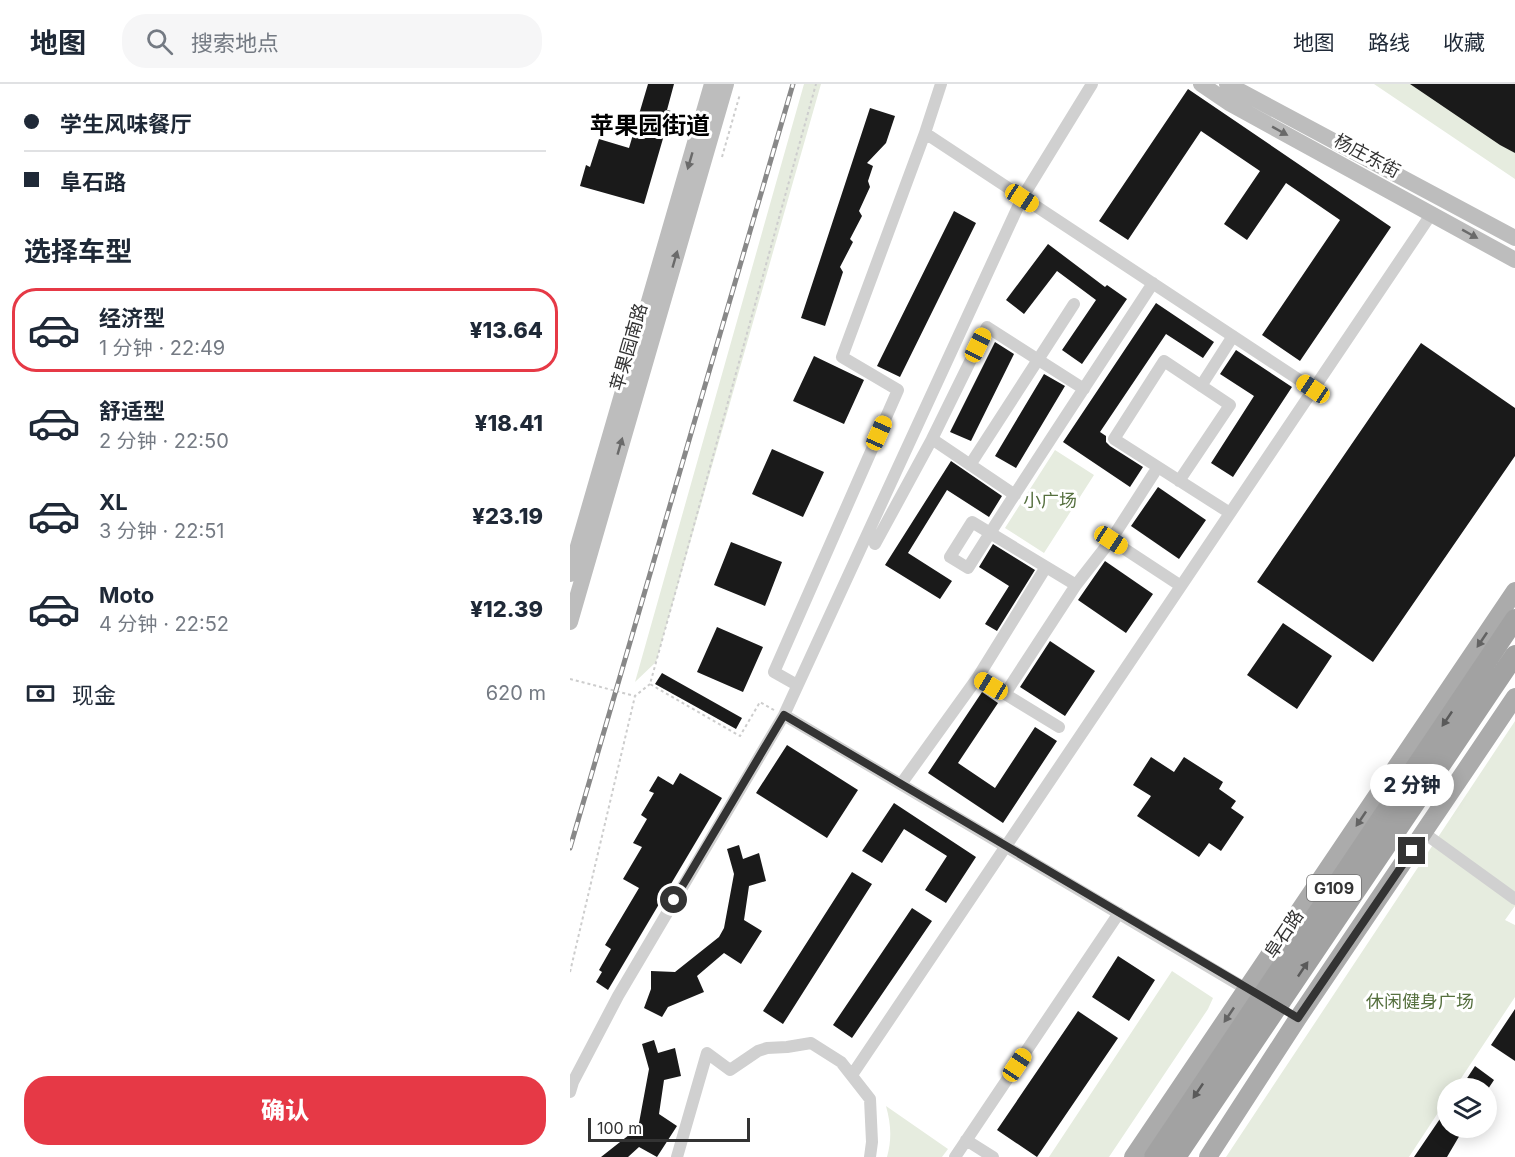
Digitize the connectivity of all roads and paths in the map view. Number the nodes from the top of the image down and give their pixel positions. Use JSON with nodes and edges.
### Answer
{"nodes":[{"id":1,"x":712,"y":84,"type":"edge"},
{"id":2,"x":726,"y":84,"type":"edge"},
{"id":3,"x":816,"y":84,"type":"edge"},
{"id":4,"x":941,"y":84,"type":"edge"},
{"id":5,"x":1092,"y":84,"type":"edge"},
{"id":6,"x":1202,"y":84,"type":"edge"},
{"id":7,"x":1227,"y":84,"type":"edge"},
{"id":8,"x":740,"y":94,"type":"dead end"},
{"id":9,"x":925,"y":133,"type":"junction"},
{"id":10,"x":722,"y":157,"type":"dead end"},
{"id":11,"x":1022,"y":198,"type":"junction"},
{"id":12,"x":1432,"y":213,"type":"junction"},
{"id":13,"x":1515,"y":238,"type":"edge"},
{"id":14,"x":1515,"y":260,"type":"edge"},
{"id":15,"x":1153,"y":283,"type":"junction"},
{"id":16,"x":1074,"y":304,"type":"dead end"},
{"id":17,"x":1233,"y":336,"type":"junction"},
{"id":18,"x":1037,"y":359,"type":"junction"},
{"id":19,"x":1201,"y":386,"type":"junction"},
{"id":20,"x":1084,"y":389,"type":"junction"},
{"id":21,"x":1313,"y":389,"type":"junction"},
{"id":22,"x":932,"y":439,"type":"junction"},
{"id":23,"x":970,"y":465,"type":"junction"},
{"id":24,"x":1154,"y":473,"type":"dead end"},
{"id":25,"x":1179,"y":481,"type":"junction"},
{"id":26,"x":1015,"y":495,"type":"junction"},
{"id":27,"x":1230,"y":513,"type":"junction"},
{"id":28,"x":1111,"y":540,"type":"junction"},
{"id":29,"x":875,"y":544,"type":"dead end"},
{"id":30,"x":1047,"y":567,"type":"junction"},
{"id":31,"x":570,"y":574,"type":"edge"},
{"id":32,"x":1076,"y":585,"type":"junction"},
{"id":33,"x":1181,"y":586,"type":"junction"},
{"id":34,"x":1515,"y":591,"type":"edge"},
{"id":35,"x":1515,"y":619,"type":"edge"},
{"id":36,"x":570,"y":622,"type":"edge"},
{"id":37,"x":1515,"y":655,"type":"edge"},
{"id":38,"x":978,"y":677,"type":"junction"},
{"id":39,"x":570,"y":679,"type":"edge"},
{"id":40,"x":650,"y":684,"type":"junction"},
{"id":41,"x":797,"y":685,"type":"junction"},
{"id":42,"x":1005,"y":694,"type":"junction"},
{"id":43,"x":635,"y":696,"type":"junction"},
{"id":44,"x":1515,"y":697,"type":"edge"},
{"id":45,"x":784,"y":715,"type":"junction"},
{"id":46,"x":1059,"y":727,"type":"dead end"},
{"id":47,"x":901,"y":784,"type":"junction"},
{"id":48,"x":1424,"y":833,"type":"junction"},
{"id":49,"x":1006,"y":846,"type":"junction"},
{"id":50,"x":1515,"y":898,"type":"edge"},
{"id":51,"x":1119,"y":913,"type":"junction"},
{"id":52,"x":570,"y":972,"type":"edge"},
{"id":53,"x":1246,"y":989,"type":"junction"},
{"id":54,"x":1298,"y":1018,"type":"junction"},
{"id":55,"x":852,"y":1075,"type":"junction"},
{"id":56,"x":570,"y":1092,"type":"edge"},
{"id":57,"x":966,"y":1140,"type":"junction"},
{"id":58,"x":677,"y":1157,"type":"edge"},
{"id":59,"x":870,"y":1157,"type":"edge"},
{"id":60,"x":955,"y":1157,"type":"edge"},
{"id":61,"x":993,"y":1157,"type":"edge"},
{"id":62,"x":1133,"y":1157,"type":"edge"},
{"id":63,"x":1154,"y":1157,"type":"edge"},
{"id":64,"x":1176,"y":1157,"type":"edge"},
{"id":65,"x":1208,"y":1157,"type":"edge"}],
"edges":[{"from":1,"to":31,"type":"main road","name":"苹果园南路","one_way":true},
{"from":36,"to":2,"type":"main road","name":"苹果园南路","one_way":true},
{"from":3,"to":40,"type":"path"},
{"from":4,"to":9,"type":"street"},
{"from":5,"to":11,"type":"street"},
{"from":6,"to":12,"type":"main road","name":"杨庄东街","one_way":true},
{"from":7,"to":13,"type":"main road","name":"杨庄东街"},
{"from":8,"to":10,"type":"path"},
{"from":9,"to":11,"type":"street"},
{"from":9,"to":41,"type":"street"},
{"from":11,"to":15,"type":"street"},
{"from":11,"to":41,"type":"street"},
{"from":12,"to":14,"type":"main road","name":"杨庄东街","one_way":true},
{"from":12,"to":21,"type":"street"},
{"from":15,"to":17,"type":"street"},
{"from":15,"to":20,"type":"street"},
{"from":16,"to":18,"type":"street"},
{"from":17,"to":19,"type":"street"},
{"from":17,"to":21,"type":"street"},
{"from":18,"to":20,"type":"street"},
{"from":18,"to":22,"type":"street"},
{"from":18,"to":23,"type":"street"},
{"from":19,"to":25,"type":"street"},
{"from":19,"to":25,"type":"street"},
{"from":20,"to":26,"type":"street"},
{"from":21,"to":27,"type":"street"},
{"from":22,"to":23,"type":"street"},
{"from":22,"to":29,"type":"street"},
{"from":23,"to":26,"type":"street"},
{"from":24,"to":28,"type":"street"},
{"from":25,"to":27,"type":"street"},
{"from":26,"to":30,"type":"street"},
{"from":27,"to":33,"type":"street"},
{"from":28,"to":32,"type":"street"},
{"from":28,"to":33,"type":"street"},
{"from":30,"to":32,"type":"street"},
{"from":30,"to":38,"type":"street"},
{"from":32,"to":42,"type":"street"},
{"from":33,"to":49,"type":"street"},
{"from":34,"to":53,"type":"main road","name":"阜石路","one_way":true},
{"from":35,"to":63,"type":"highway","name":"阜石路","number":"G109","one_way":true,"bridge":true},
{"from":64,"to":37,"type":"highway","name":"阜石路","number":"G109","one_way":true,"bridge":true},
{"from":38,"to":42,"type":"street"},
{"from":38,"to":47,"type":"street"},
{"from":39,"to":43,"type":"path"},
{"from":40,"to":43,"type":"path"},
{"from":40,"to":45,"type":"path"},
{"from":41,"to":45,"type":"street"},
{"from":42,"to":46,"type":"street"},
{"from":43,"to":52,"type":"path"},
{"from":44,"to":48,"type":"main road"},
{"from":45,"to":47,"type":"street"},
{"from":45,"to":56,"type":"street"},
{"from":47,"to":49,"type":"street"},
{"from":48,"to":50,"type":"street"},
{"from":48,"to":54,"type":"main road"},
{"from":49,"to":51,"type":"street"},
{"from":49,"to":55,"type":"street"},
{"from":51,"to":53,"type":"street"},
{"from":51,"to":57,"type":"street"},
{"from":53,"to":54,"type":"street"},
{"from":53,"to":62,"type":"main road","name":"阜石路","one_way":true},
{"from":54,"to":65,"type":"main road"},
{"from":55,"to":58,"type":"street"},
{"from":55,"to":59,"type":"street"},
{"from":57,"to":60,"type":"street"},
{"from":57,"to":61,"type":"street"}]}
